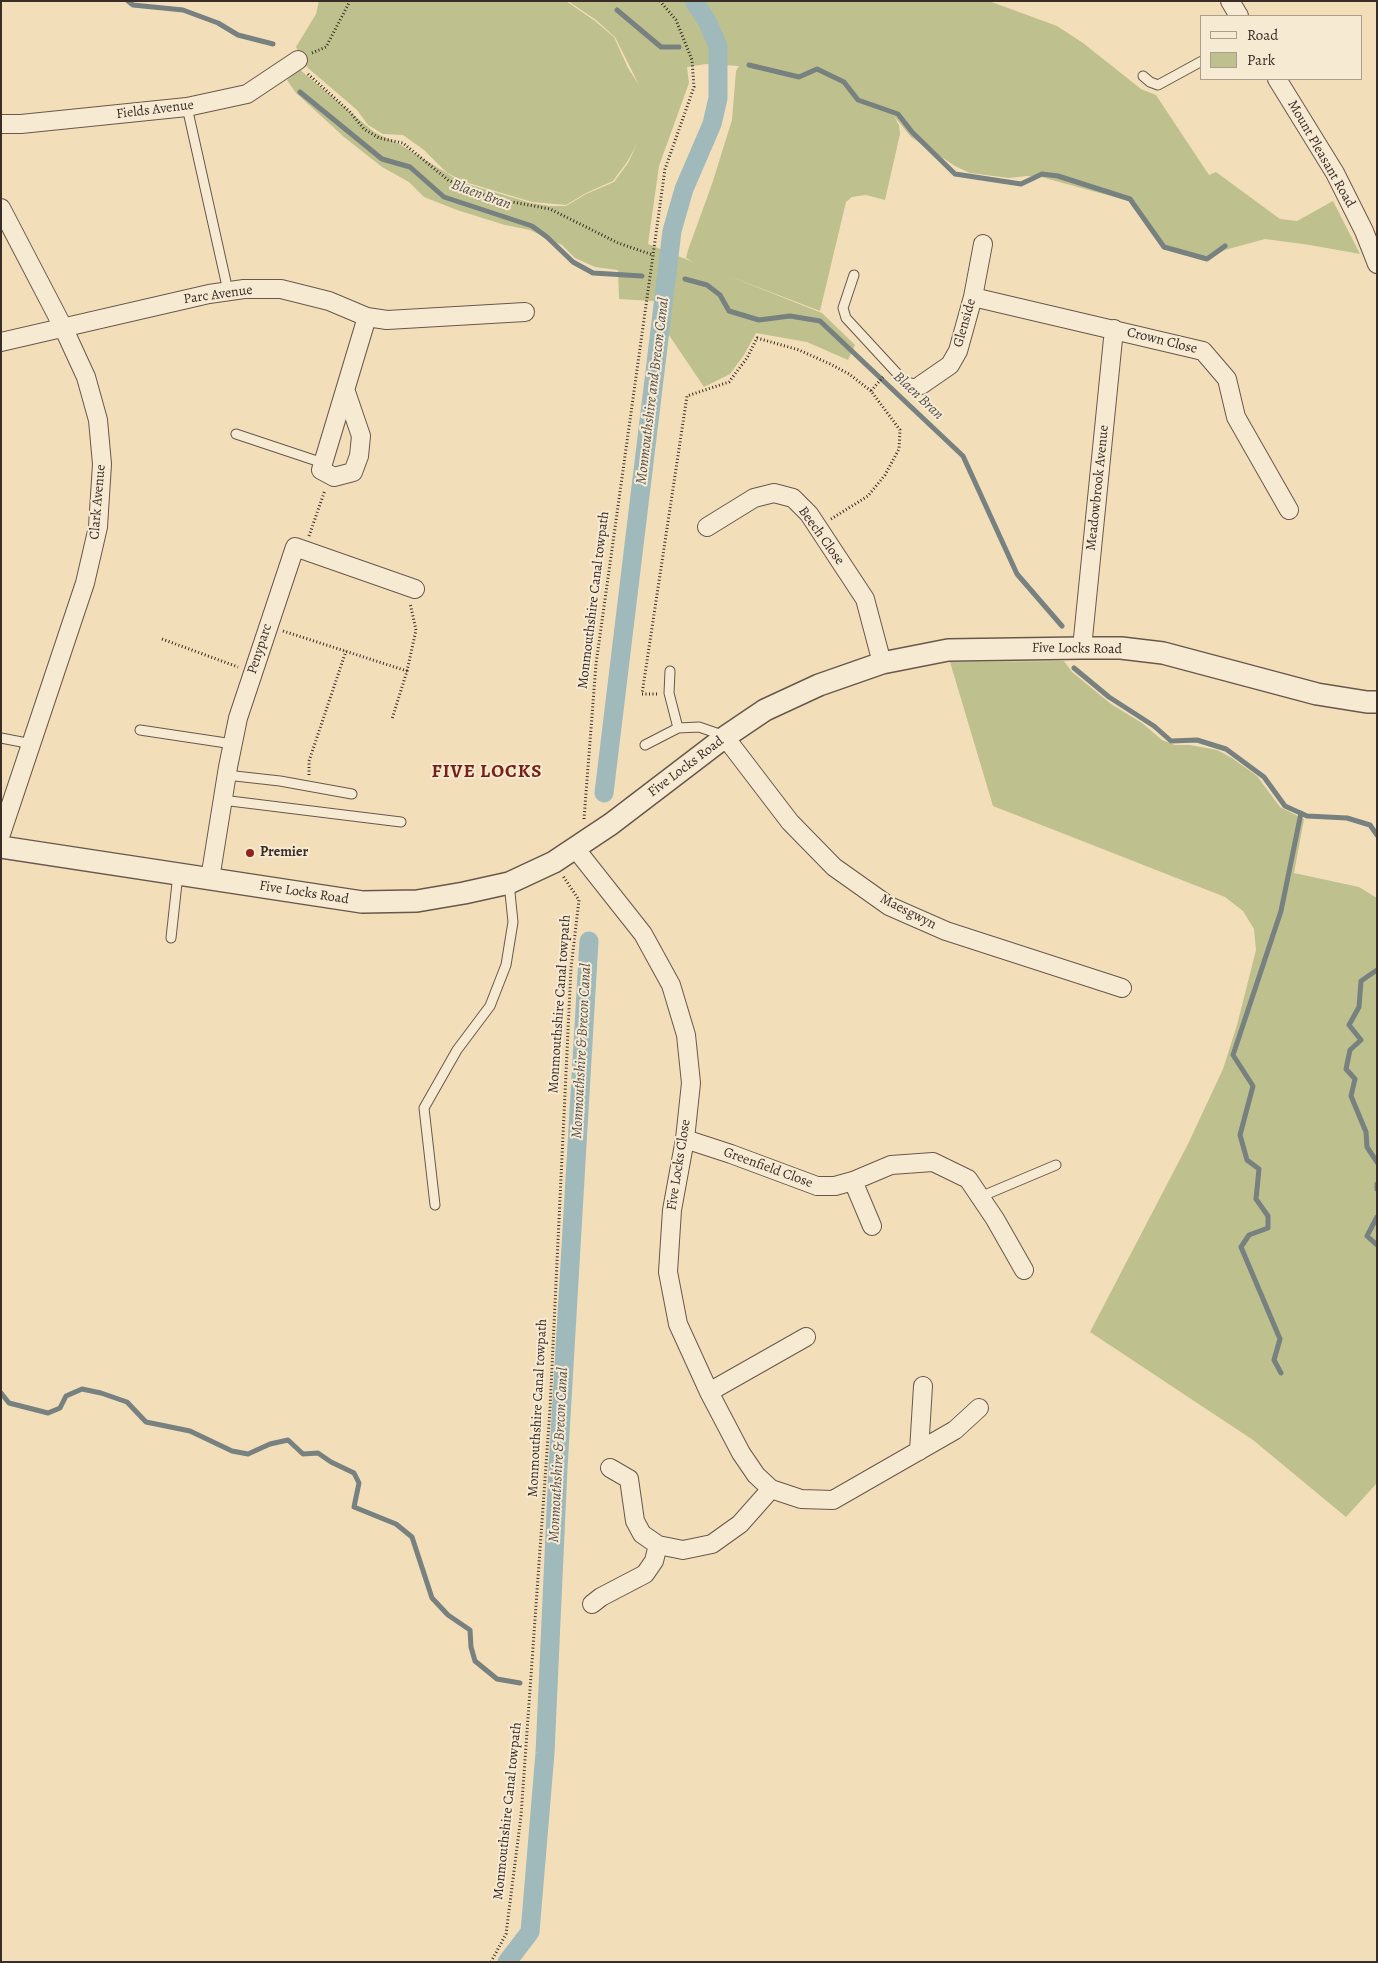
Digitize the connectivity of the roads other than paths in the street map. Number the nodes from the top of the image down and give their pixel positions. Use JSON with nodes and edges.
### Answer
{"nodes":[{"id":1,"x":298,"y":60,"type":"road end"},
{"id":2,"x":1200,"y":61,"type":"edge"},
{"id":3,"x":1143,"y":76,"type":"dead end"},
{"id":4,"x":1278,"y":80,"type":"edge"},
{"id":5,"x":187,"y":107,"type":"junction"},
{"id":6,"x":1,"y":124,"type":"edge"},
{"id":7,"x":1,"y":208,"type":"edge"},
{"id":8,"x":1370,"y":229,"type":"edge"},
{"id":9,"x":983,"y":244,"type":"dead end"},
{"id":10,"x":1377,"y":264,"type":"edge"},
{"id":11,"x":854,"y":274,"type":"dead end"},
{"id":12,"x":228,"y":291,"type":"junction"},
{"id":13,"x":973,"y":296,"type":"junction"},
{"id":14,"x":525,"y":312,"type":"dead end"},
{"id":15,"x":367,"y":317,"type":"junction"},
{"id":16,"x":63,"y":327,"type":"junction"},
{"id":17,"x":1114,"y":329,"type":"junction"},
{"id":18,"x":1,"y":342,"type":"edge"},
{"id":19,"x":920,"y":385,"type":"joint"},
{"id":20,"x":346,"y":392,"type":"junction"},
{"id":21,"x":236,"y":434,"type":"dead end"},
{"id":22,"x":327,"y":469,"type":"junction"},
{"id":23,"x":1289,"y":510,"type":"dead end"},
{"id":24,"x":707,"y":527,"type":"dead end"},
{"id":25,"x":412,"y":588,"type":"road end"},
{"id":26,"x":1082,"y":648,"type":"junction"},
{"id":27,"x":882,"y":663,"type":"junction"},
{"id":28,"x":670,"y":671,"type":"dead end"},
{"id":29,"x":1377,"y":702,"type":"edge"},
{"id":30,"x":678,"y":728,"type":"junction"},
{"id":31,"x":140,"y":730,"type":"dead end"},
{"id":32,"x":725,"y":737,"type":"junction"},
{"id":33,"x":1,"y":738,"type":"edge"},
{"id":34,"x":32,"y":744,"type":"junction"},
{"id":35,"x":233,"y":744,"type":"junction"},
{"id":36,"x":646,"y":744,"type":"dead end"},
{"id":37,"x":226,"y":775,"type":"junction"},
{"id":38,"x":352,"y":794,"type":"dead end"},
{"id":39,"x":222,"y":800,"type":"junction"},
{"id":40,"x":401,"y":822,"type":"dead end"},
{"id":41,"x":1,"y":834,"type":"edge"},
{"id":42,"x":1,"y":847,"type":"edge"},
{"id":43,"x":575,"y":848,"type":"junction"},
{"id":44,"x":178,"y":874,"type":"junction"},
{"id":45,"x":210,"y":879,"type":"junction"},
{"id":46,"x":509,"y":883,"type":"junction"},
{"id":47,"x":171,"y":938,"type":"dead end"},
{"id":48,"x":1122,"y":988,"type":"dead end"},
{"id":49,"x":685,"y":1139,"type":"junction"},
{"id":50,"x":1056,"y":1165,"type":"dead end"},
{"id":51,"x":853,"y":1181,"type":"junction"},
{"id":52,"x":980,"y":1197,"type":"junction"},
{"id":53,"x":435,"y":1205,"type":"dead end"},
{"id":54,"x":872,"y":1226,"type":"dead end"},
{"id":55,"x":1024,"y":1270,"type":"dead end"},
{"id":56,"x":806,"y":1337,"type":"dead end"},
{"id":57,"x":924,"y":1386,"type":"dead end"},
{"id":58,"x":709,"y":1392,"type":"junction"},
{"id":59,"x":979,"y":1408,"type":"dead end"},
{"id":60,"x":919,"y":1451,"type":"junction"},
{"id":61,"x":610,"y":1468,"type":"dead end"},
{"id":62,"x":771,"y":1489,"type":"junction"},
{"id":63,"x":658,"y":1545,"type":"junction"},
{"id":64,"x":592,"y":1604,"type":"dead end"}],
"edges":[{"from":1,"to":5,"type":"street","name":"Fields Avenue"},
{"from":2,"to":3,"type":"lane"},
{"from":4,"to":8,"type":"street","name":"Mount Pleasant Road"},
{"from":5,"to":6,"type":"street","name":"Fields Avenue"},
{"from":5,"to":12,"type":"lane"},
{"from":7,"to":16,"type":"street","name":"Clark Avenue"},
{"from":8,"to":10,"type":"street","name":"Mount Pleasant Road"},
{"from":9,"to":13,"type":"street","name":"Glenside"},
{"from":11,"to":19,"type":"lane"},
{"from":12,"to":15,"type":"street","name":"Parc Avenue"},
{"from":12,"to":16,"type":"street","name":"Parc Avenue"},
{"from":13,"to":17,"type":"street","name":"Crown Close"},
{"from":13,"to":19,"type":"street","name":"Glenside"},
{"from":14,"to":15,"type":"street","name":"Parc Avenue"},
{"from":15,"to":20,"type":"street"},
{"from":16,"to":18,"type":"street","name":"Parc Avenue"},
{"from":16,"to":34,"type":"street","name":"Clark Avenue"},
{"from":17,"to":23,"type":"street","name":"Crown Close"},
{"from":17,"to":26,"type":"street","name":"Meadowbrook Avenue"},
{"from":20,"to":22,"type":"street"},
{"from":20,"to":22,"type":"street"},
{"from":21,"to":22,"type":"lane"},
{"from":24,"to":27,"type":"street","name":"Beech Close"},
{"from":25,"to":35,"type":"street","name":"Penyparc"},
{"from":26,"to":27,"type":"street","name":"Five Locks Road"},
{"from":26,"to":29,"type":"street","name":"Five Locks Road"},
{"from":27,"to":32,"type":"street","name":"Five Locks Road"},
{"from":28,"to":30,"type":"lane"},
{"from":30,"to":32,"type":"lane"},
{"from":30,"to":36,"type":"lane"},
{"from":31,"to":35,"type":"lane"},
{"from":32,"to":43,"type":"street","name":"Five Locks Road"},
{"from":32,"to":48,"type":"street","name":"Maesgwyn"},
{"from":33,"to":34,"type":"lane"},
{"from":34,"to":41,"type":"street","name":"Clark Avenue"},
{"from":35,"to":37,"type":"street","name":"Penyparc"},
{"from":37,"to":38,"type":"lane"},
{"from":37,"to":39,"type":"street","name":"Penyparc"},
{"from":39,"to":40,"type":"lane"},
{"from":39,"to":45,"type":"street","name":"Penyparc"},
{"from":42,"to":44,"type":"street","name":"Five Locks Road"},
{"from":43,"to":46,"type":"street","name":"Five Locks Road"},
{"from":43,"to":49,"type":"street","name":"Five Locks Close"},
{"from":44,"to":45,"type":"street","name":"Five Locks Road"},
{"from":44,"to":47,"type":"lane"},
{"from":45,"to":46,"type":"street","name":"Five Locks Road"},
{"from":46,"to":53,"type":"lane"},
{"from":49,"to":51,"type":"street","name":"Greenfield Close"},
{"from":49,"to":58,"type":"street","name":"Five Locks Close"},
{"from":50,"to":52,"type":"lane"},
{"from":51,"to":52,"type":"street","name":"Greenfield Close"},
{"from":51,"to":54,"type":"street"},
{"from":52,"to":55,"type":"street","name":"Greenfield Close"},
{"from":56,"to":58,"type":"street"},
{"from":57,"to":60,"type":"street"},
{"from":58,"to":62,"type":"street","name":"Five Locks Close"},
{"from":59,"to":60,"type":"street","name":"Five Locks Close"},
{"from":60,"to":62,"type":"street","name":"Five Locks Close"},
{"from":61,"to":63,"type":"street"},
{"from":62,"to":63,"type":"street"},
{"from":63,"to":64,"type":"street"}]}
